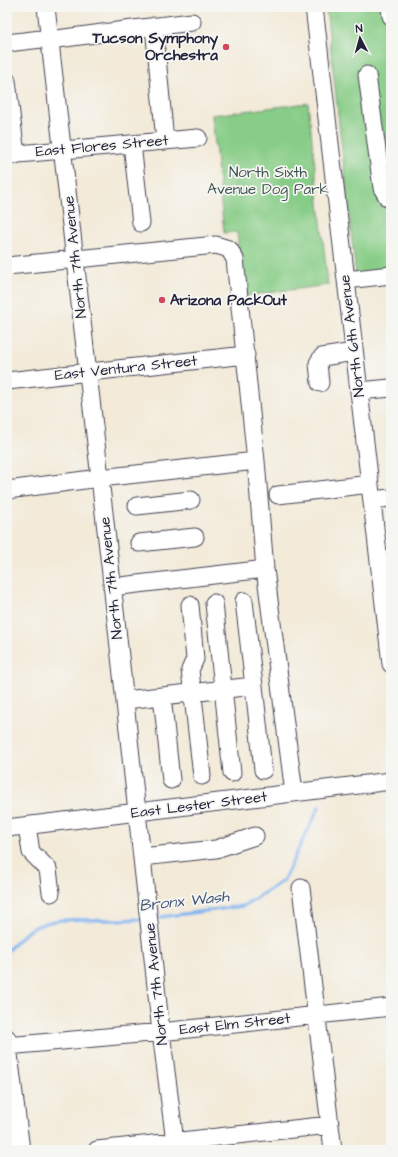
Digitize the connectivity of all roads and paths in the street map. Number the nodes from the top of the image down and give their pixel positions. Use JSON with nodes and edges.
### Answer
{"nodes":[{"id":1,"x":46,"y":7,"type":"edge"},
{"id":2,"x":314,"y":7,"type":"edge"},
{"id":3,"x":390,"y":7,"type":"edge"},
{"id":4,"x":391,"y":16,"type":"edge"},
{"id":5,"x":192,"y":22,"type":"dead end"},
{"id":6,"x":154,"y":26,"type":"junction"},
{"id":7,"x":50,"y":39,"type":"junction"},
{"id":8,"x":7,"y":43,"type":"edge"},
{"id":9,"x":367,"y":75,"type":"dead end"},
{"id":10,"x":7,"y":81,"type":"edge"},
{"id":11,"x":198,"y":138,"type":"dead end"},
{"id":12,"x":165,"y":140,"type":"junction"},
{"id":13,"x":132,"y":144,"type":"junction"},
{"id":14,"x":62,"y":150,"type":"junction"},
{"id":15,"x":11,"y":155,"type":"edge"},
{"id":16,"x":391,"y":198,"type":"edge"},
{"id":17,"x":141,"y":223,"type":"dead end"},
{"id":18,"x":75,"y":258,"type":"junction"},
{"id":19,"x":7,"y":266,"type":"edge"},
{"id":20,"x":391,"y":275,"type":"edge"},
{"id":21,"x":346,"y":280,"type":"junction"},
{"id":22,"x":354,"y":352,"type":"junction"},
{"id":23,"x":246,"y":355,"type":"junction"},
{"id":24,"x":88,"y":372,"type":"junction"},
{"id":25,"x":7,"y":381,"type":"edge"},
{"id":26,"x":320,"y":383,"type":"dead end"},
{"id":27,"x":391,"y":388,"type":"edge"},
{"id":28,"x":359,"y":391,"type":"junction"},
{"id":29,"x":256,"y":461,"type":"junction"},
{"id":30,"x":100,"y":478,"type":"junction"},
{"id":31,"x":7,"y":490,"type":"edge"},
{"id":32,"x":371,"y":492,"type":"junction"},
{"id":33,"x":278,"y":495,"type":"dead end"},
{"id":34,"x":391,"y":498,"type":"edge"},
{"id":35,"x":191,"y":500,"type":"dead end"},
{"id":36,"x":137,"y":506,"type":"dead end"},
{"id":37,"x":195,"y":537,"type":"dead end"},
{"id":38,"x":139,"y":543,"type":"dead end"},
{"id":39,"x":265,"y":569,"type":"junction"},
{"id":40,"x":112,"y":587,"type":"junction"},
{"id":41,"x":387,"y":590,"type":"edge"},
{"id":42,"x":244,"y":601,"type":"dead end"},
{"id":43,"x":214,"y":603,"type":"dead end"},
{"id":44,"x":190,"y":606,"type":"dead end"},
{"id":45,"x":388,"y":618,"type":"edge"},
{"id":46,"x":391,"y":664,"type":"edge"},
{"id":47,"x":254,"y":686,"type":"junction"},
{"id":48,"x":223,"y":689,"type":"junction"},
{"id":49,"x":193,"y":692,"type":"junction"},
{"id":50,"x":162,"y":696,"type":"junction"},
{"id":51,"x":125,"y":700,"type":"junction"},
{"id":52,"x":264,"y":770,"type":"dead end"},
{"id":53,"x":232,"y":773,"type":"dead end"},
{"id":54,"x":202,"y":776,"type":"dead end"},
{"id":55,"x":171,"y":780,"type":"dead end"},
{"id":56,"x":391,"y":781,"type":"edge"},
{"id":57,"x":294,"y":793,"type":"junction"},
{"id":58,"x":137,"y":812,"type":"junction"},
{"id":59,"x":27,"y":826,"type":"junction"},
{"id":60,"x":7,"y":828,"type":"edge"},
{"id":61,"x":255,"y":836,"type":"dead end"},
{"id":62,"x":142,"y":857,"type":"junction"},
{"id":63,"x":301,"y":888,"type":"dead end"},
{"id":64,"x":51,"y":893,"type":"dead end"},
{"id":65,"x":391,"y":1007,"type":"edge"},
{"id":66,"x":316,"y":1016,"type":"junction"},
{"id":67,"x":161,"y":1032,"type":"junction"},
{"id":68,"x":7,"y":1043,"type":"edge"},
{"id":69,"x":330,"y":1125,"type":"junction"},
{"id":70,"x":175,"y":1145,"type":"edge"},
{"id":71,"x":21,"y":1150,"type":"edge"},
{"id":72,"x":97,"y":1150,"type":"edge"},
{"id":73,"x":333,"y":1150,"type":"edge"}],
"edges":[{"from":1,"to":7,"type":"street","name":"North 7th Avenue"},
{"from":2,"to":21,"type":"street","name":"North 6th Avenue"},
{"from":3,"to":4,"type":"street"},
{"from":5,"to":6,"type":"street"},
{"from":6,"to":7,"type":"street"},
{"from":6,"to":12,"type":"street"},
{"from":7,"to":8,"type":"street"},
{"from":7,"to":14,"type":"street","name":"North 7th Avenue"},
{"from":9,"to":16,"type":"street"},
{"from":10,"to":15,"type":"street"},
{"from":11,"to":12,"type":"street","name":"East Flores Street"},
{"from":12,"to":13,"type":"street","name":"East Flores Street"},
{"from":13,"to":14,"type":"street","name":"East Flores Street"},
{"from":13,"to":17,"type":"street"},
{"from":14,"to":15,"type":"street","name":"East Flores Street"},
{"from":14,"to":18,"type":"street","name":"North 7th Avenue"},
{"from":18,"to":19,"type":"street"},
{"from":18,"to":23,"type":"street"},
{"from":18,"to":24,"type":"street","name":"North 7th Avenue"},
{"from":20,"to":21,"type":"street"},
{"from":21,"to":22,"type":"street","name":"North 6th Avenue"},
{"from":22,"to":26,"type":"street"},
{"from":22,"to":28,"type":"street","name":"North 6th Avenue"},
{"from":23,"to":24,"type":"street","name":"East Ventura Street"},
{"from":23,"to":29,"type":"street"},
{"from":24,"to":25,"type":"street","name":"East Ventura Street"},
{"from":24,"to":30,"type":"street","name":"North 7th Avenue"},
{"from":27,"to":28,"type":"street"},
{"from":28,"to":32,"type":"street","name":"North 6th Avenue"},
{"from":29,"to":30,"type":"street"},
{"from":29,"to":39,"type":"street"},
{"from":30,"to":31,"type":"street"},
{"from":30,"to":40,"type":"street","name":"North 7th Avenue"},
{"from":32,"to":33,"type":"street"},
{"from":32,"to":34,"type":"street"},
{"from":32,"to":41,"type":"street","name":"North 6th Avenue"},
{"from":35,"to":36,"type":"street"},
{"from":37,"to":38,"type":"street"},
{"from":39,"to":40,"type":"street"},
{"from":39,"to":57,"type":"street"},
{"from":40,"to":51,"type":"street","name":"North 7th Avenue"},
{"from":41,"to":45,"type":"street","name":"North 6th Avenue"},
{"from":42,"to":47,"type":"street"},
{"from":43,"to":48,"type":"street"},
{"from":44,"to":49,"type":"street"},
{"from":45,"to":46,"type":"street","name":"North 6th Avenue"},
{"from":47,"to":48,"type":"street"},
{"from":47,"to":52,"type":"street"},
{"from":48,"to":49,"type":"street"},
{"from":48,"to":53,"type":"street"},
{"from":49,"to":50,"type":"street"},
{"from":49,"to":54,"type":"street"},
{"from":50,"to":51,"type":"street"},
{"from":50,"to":55,"type":"street"},
{"from":51,"to":58,"type":"street","name":"North 7th Avenue"},
{"from":56,"to":57,"type":"street","name":"East Lester Street"},
{"from":57,"to":58,"type":"street","name":"East Lester Street"},
{"from":58,"to":59,"type":"street","name":"East Lester Street"},
{"from":58,"to":62,"type":"street","name":"North 7th Avenue"},
{"from":59,"to":60,"type":"street","name":"East Lester Street"},
{"from":59,"to":64,"type":"street"},
{"from":61,"to":62,"type":"street"},
{"from":62,"to":67,"type":"street","name":"North 7th Avenue"},
{"from":63,"to":66,"type":"street"},
{"from":65,"to":66,"type":"street","name":"East Elm Street"},
{"from":66,"to":67,"type":"street","name":"East Elm Street"},
{"from":66,"to":69,"type":"street"},
{"from":67,"to":68,"type":"street","name":"East Elm Street"},
{"from":67,"to":70,"type":"street","name":"North 7th Avenue"},
{"from":68,"to":71,"type":"street"},
{"from":69,"to":70,"type":"street"},
{"from":69,"to":73,"type":"street"},
{"from":70,"to":72,"type":"street"}]}
